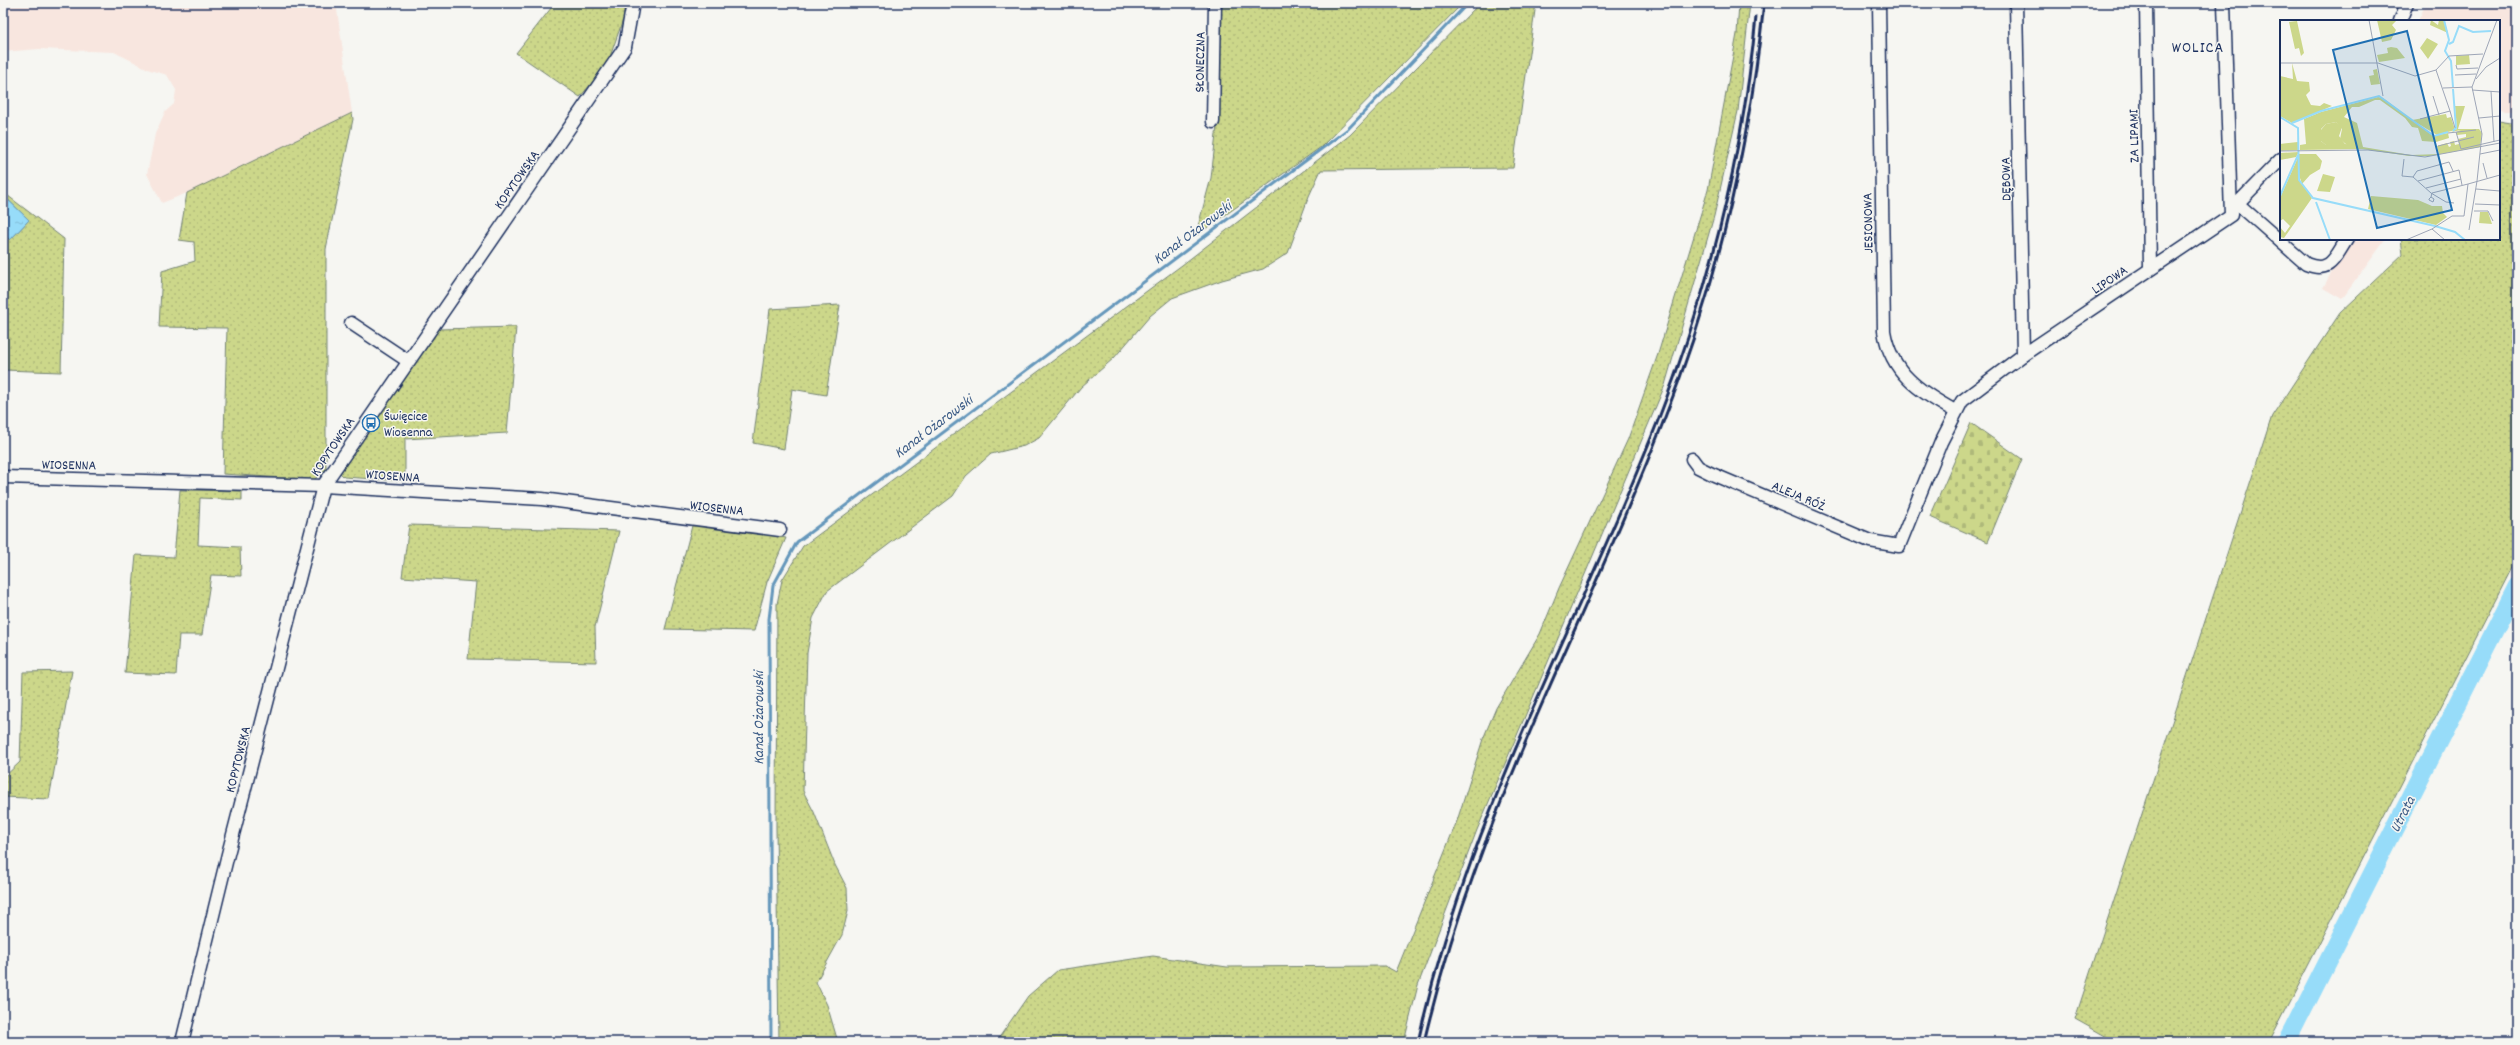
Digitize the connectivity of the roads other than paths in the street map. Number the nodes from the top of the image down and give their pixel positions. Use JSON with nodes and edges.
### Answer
{"nodes":[{"id":1,"x":633,"y":3,"type":"edge"},
{"id":2,"x":1215,"y":3,"type":"edge"},
{"id":3,"x":1879,"y":3,"type":"edge"},
{"id":4,"x":2016,"y":3,"type":"edge"},
{"id":5,"x":2146,"y":3,"type":"edge"},
{"id":6,"x":2224,"y":3,"type":"edge"},
{"id":7,"x":2408,"y":3,"type":"edge"},
{"id":8,"x":2400,"y":20,"type":"edge"},
{"id":9,"x":1213,"y":122,"type":"dead end"},
{"id":10,"x":2280,"y":160,"type":"edge"},
{"id":11,"x":2234,"y":206,"type":"junction"},
{"id":12,"x":2278,"y":237,"type":"edge"},
{"id":13,"x":2281,"y":240,"type":"edge"},
{"id":14,"x":2346,"y":240,"type":"edge"},
{"id":15,"x":2150,"y":269,"type":"junction"},
{"id":16,"x":350,"y":323,"type":"dead end"},
{"id":17,"x":2023,"y":355,"type":"junction"},
{"id":18,"x":408,"y":361,"type":"junction"},
{"id":19,"x":1955,"y":411,"type":"junction"},
{"id":20,"x":1692,"y":459,"type":"dead end"},
{"id":21,"x":3,"y":477,"type":"edge"},
{"id":22,"x":323,"y":486,"type":"junction"},
{"id":23,"x":780,"y":530,"type":"dead end"},
{"id":24,"x":1900,"y":546,"type":"joint"},
{"id":25,"x":182,"y":1042,"type":"edge"}],
"edges":[{"from":1,"to":18,"type":"street","name":"KOPYTOWSKA"},
{"from":2,"to":9,"type":"street","name":"SŁONECZNA"},
{"from":3,"to":19,"type":"street","name":"JESIONOWA"},
{"from":4,"to":17,"type":"street","name":"DĘBOWA"},
{"from":5,"to":15,"type":"street","name":"ZA LIPAMI"},
{"from":6,"to":11,"type":"street"},
{"from":7,"to":8,"type":"street"},
{"from":10,"to":11,"type":"street","name":"LIPOWA"},
{"from":11,"to":12,"type":"street"},
{"from":11,"to":15,"type":"street","name":"LIPOWA"},
{"from":13,"to":14,"type":"street"},
{"from":15,"to":17,"type":"street","name":"LIPOWA"},
{"from":16,"to":18,"type":"street"},
{"from":17,"to":19,"type":"street","name":"LIPOWA"},
{"from":18,"to":22,"type":"street","name":"KOPYTOWSKA"},
{"from":19,"to":24,"type":"street","name":"LIPOWA"},
{"from":20,"to":24,"type":"street","name":"ALEJA RÓŻ"},
{"from":21,"to":22,"type":"street","name":"WIOSENNA"},
{"from":22,"to":23,"type":"street","name":"WIOSENNA"},
{"from":22,"to":25,"type":"street","name":"KOPYTOWSKA"}]}
